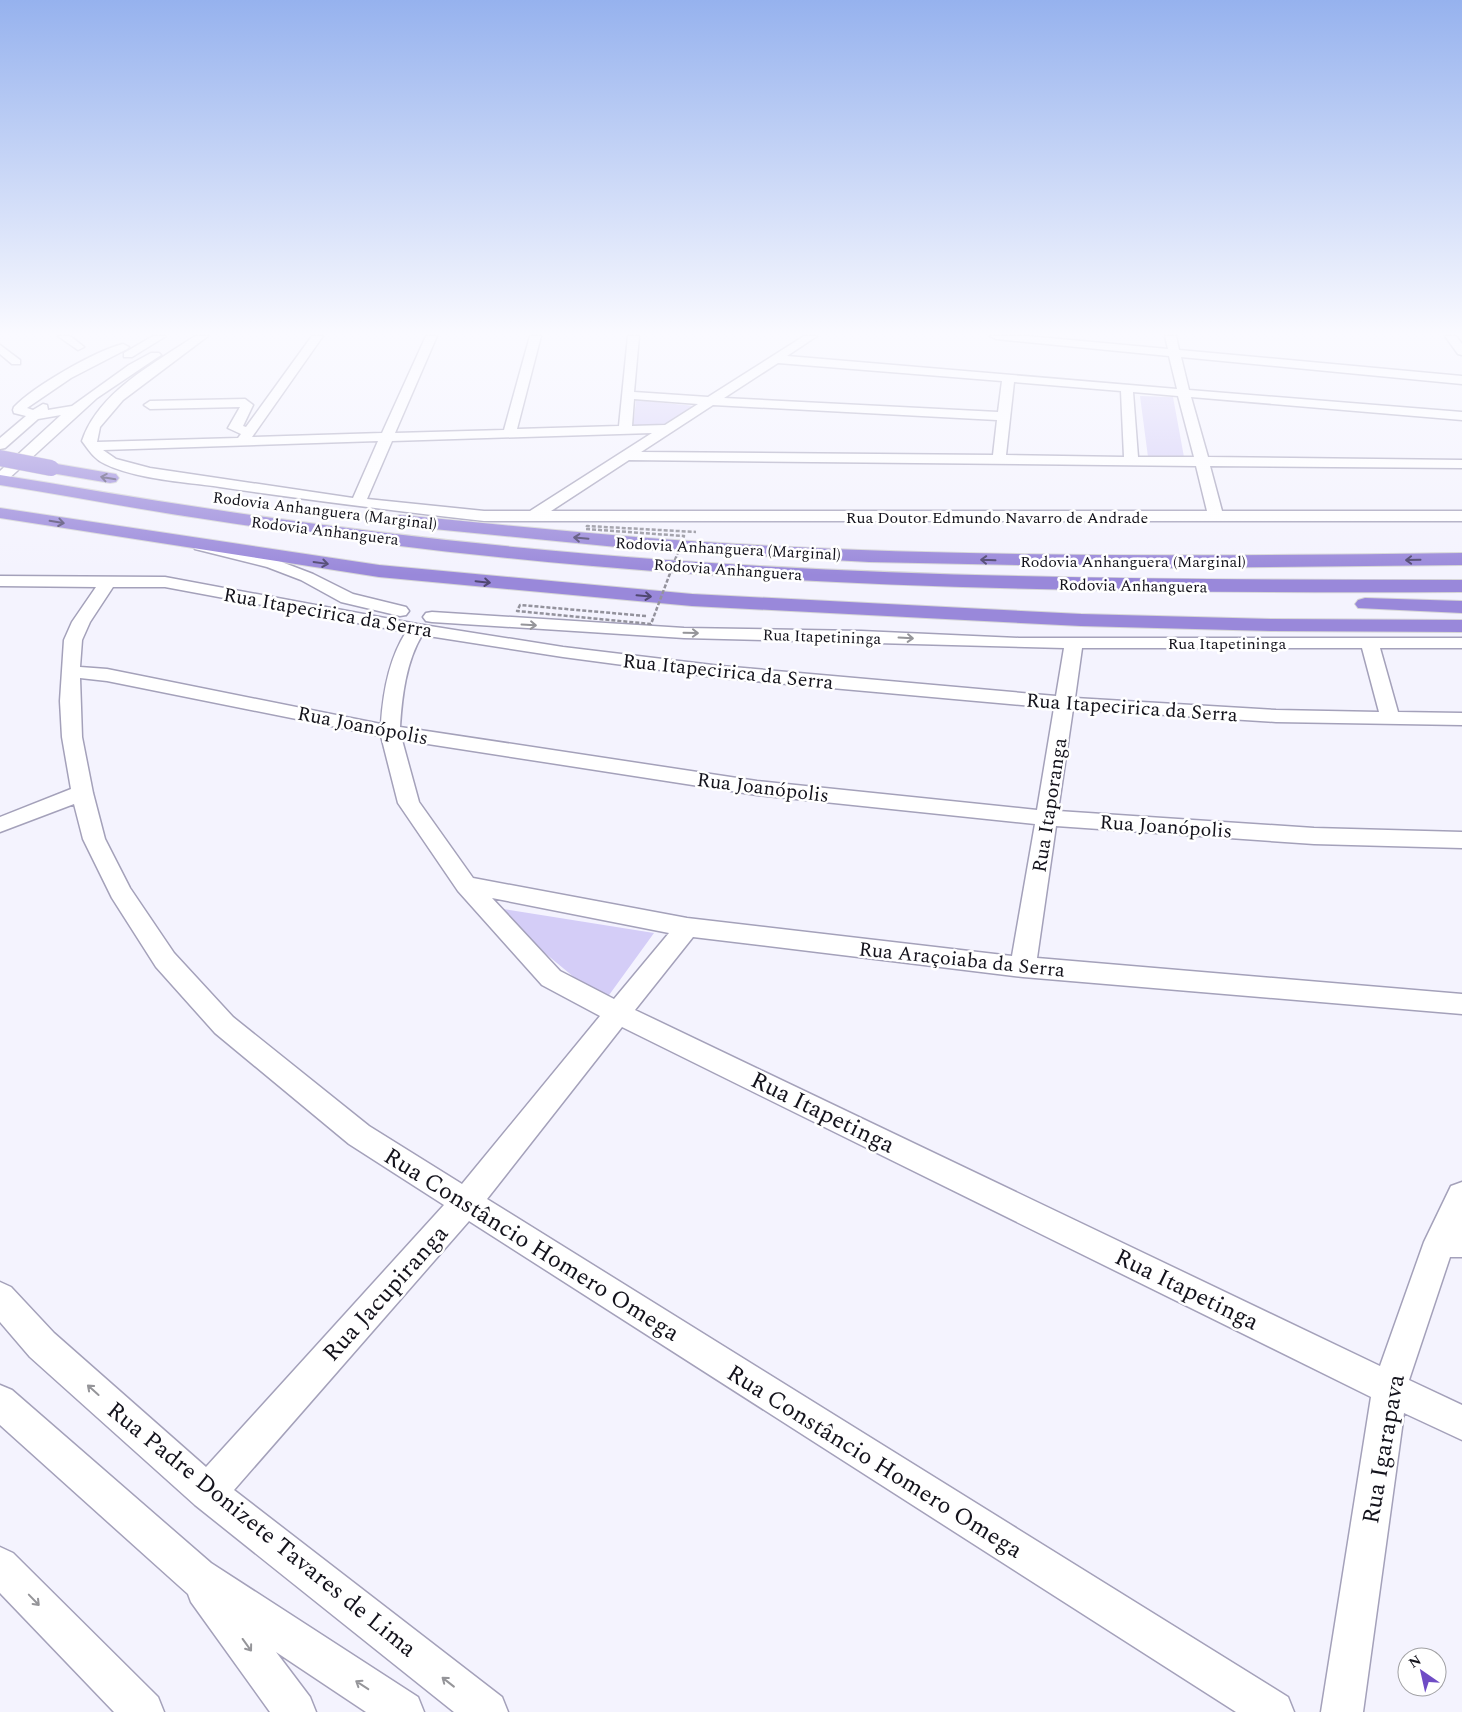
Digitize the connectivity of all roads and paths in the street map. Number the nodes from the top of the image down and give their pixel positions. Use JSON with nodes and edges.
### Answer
{"nodes":[{"id":1,"x":242,"y":415,"type":"edge"},
{"id":2,"x":34,"y":416,"type":"edge"},
{"id":3,"x":42,"y":416,"type":"edge"},
{"id":4,"x":67,"y":416,"type":"edge"},
{"id":5,"x":100,"y":416,"type":"edge"},
{"id":6,"x":213,"y":416,"type":"edge"},
{"id":7,"x":261,"y":416,"type":"edge"},
{"id":8,"x":396,"y":416,"type":"edge"},
{"id":9,"x":515,"y":416,"type":"edge"},
{"id":10,"x":626,"y":416,"type":"edge"},
{"id":11,"x":686,"y":416,"type":"edge"},
{"id":12,"x":1003,"y":416,"type":"edge"},
{"id":13,"x":1128,"y":416,"type":"edge"},
{"id":14,"x":1191,"y":416,"type":"edge"},
{"id":15,"x":143,"y":418,"type":"dead end"},
{"id":16,"x":625,"y":429,"type":"junction"},
{"id":17,"x":665,"y":429,"type":"junction"},
{"id":18,"x":510,"y":434,"type":"junction"},
{"id":19,"x":246,"y":437,"type":"junction"},
{"id":20,"x":387,"y":437,"type":"junction"},
{"id":21,"x":0,"y":446,"type":"edge"},
{"id":22,"x":90,"y":446,"type":"junction"},
{"id":23,"x":1312,"y":448,"type":"dead end"},
{"id":24,"x":624,"y":456,"type":"junction"},
{"id":25,"x":0,"y":459,"type":"edge"},
{"id":26,"x":999,"y":459,"type":"junction"},
{"id":27,"x":1131,"y":460,"type":"junction"},
{"id":28,"x":1204,"y":460,"type":"junction"},
{"id":29,"x":1326,"y":461,"type":"junction"},
{"id":30,"x":1462,"y":464,"type":"edge"},
{"id":31,"x":0,"y":473,"type":"edge"},
{"id":32,"x":0,"y":479,"type":"edge"},
{"id":33,"x":36,"y":482,"type":"junction"},
{"id":34,"x":0,"y":494,"type":"edge"},
{"id":35,"x":358,"y":503,"type":"junction"},
{"id":36,"x":4,"y":514,"type":"edge"},
{"id":37,"x":532,"y":516,"type":"junction"},
{"id":38,"x":1216,"y":516,"type":"junction"},
{"id":39,"x":1462,"y":516,"type":"edge"},
{"id":40,"x":696,"y":532,"type":"dead end"},
{"id":41,"x":195,"y":544,"type":"junction"},
{"id":42,"x":1462,"y":559,"type":"edge"},
{"id":43,"x":0,"y":581,"type":"edge"},
{"id":44,"x":107,"y":583,"type":"junction"},
{"id":45,"x":1462,"y":586,"type":"edge"},
{"id":46,"x":1099,"y":597,"type":"junction"},
{"id":47,"x":1462,"y":597,"type":"edge"},
{"id":48,"x":1462,"y":607,"type":"edge"},
{"id":49,"x":646,"y":616,"type":"dead end"},
{"id":50,"x":1462,"y":626,"type":"edge"},
{"id":51,"x":417,"y":629,"type":"junction"},
{"id":52,"x":1074,"y":643,"type":"junction"},
{"id":53,"x":1370,"y":643,"type":"junction"},
{"id":54,"x":1462,"y":643,"type":"edge"},
{"id":55,"x":71,"y":671,"type":"junction"},
{"id":56,"x":1065,"y":703,"type":"junction"},
{"id":57,"x":1390,"y":718,"type":"junction"},
{"id":58,"x":1462,"y":719,"type":"edge"},
{"id":59,"x":390,"y":732,"type":"junction"},
{"id":60,"x":82,"y":793,"type":"junction"},
{"id":61,"x":1047,"y":818,"type":"junction"},
{"id":62,"x":0,"y":825,"type":"edge"},
{"id":63,"x":1462,"y":840,"type":"edge"},
{"id":64,"x":466,"y":885,"type":"junction"},
{"id":65,"x":687,"y":927,"type":"junction"},
{"id":66,"x":1023,"y":967,"type":"junction"},
{"id":67,"x":1462,"y":1004,"type":"edge"},
{"id":68,"x":619,"y":1014,"type":"junction"},
{"id":69,"x":1462,"y":1196,"type":"edge"},
{"id":70,"x":466,"y":1202,"type":"junction"},
{"id":71,"x":1450,"y":1242,"type":"edge"},
{"id":72,"x":0,"y":1298,"type":"edge"},
{"id":73,"x":1390,"y":1387,"type":"junction"},
{"id":74,"x":0,"y":1402,"type":"edge"},
{"id":75,"x":1462,"y":1423,"type":"edge"},
{"id":76,"x":208,"y":1492,"type":"junction"},
{"id":77,"x":0,"y":1566,"type":"edge"},
{"id":78,"x":197,"y":1577,"type":"junction"},
{"id":79,"x":143,"y":1712,"type":"edge"},
{"id":80,"x":295,"y":1712,"type":"edge"},
{"id":81,"x":403,"y":1712,"type":"edge"},
{"id":82,"x":486,"y":1712,"type":"edge"},
{"id":83,"x":1273,"y":1712,"type":"edge"},
{"id":84,"x":1342,"y":1712,"type":"edge"}],
"edges":[{"from":1,"to":19,"type":"street"},
{"from":2,"to":21,"type":"street"},
{"from":3,"to":25,"type":"street"},
{"from":4,"to":32,"type":"street"},
{"from":5,"to":22,"type":"street"},
{"from":6,"to":15,"type":"street"},
{"from":7,"to":19,"type":"street"},
{"from":8,"to":20,"type":"street"},
{"from":9,"to":18,"type":"street"},
{"from":10,"to":16,"type":"street"},
{"from":11,"to":17,"type":"street"},
{"from":12,"to":26,"type":"street"},
{"from":13,"to":27,"type":"street"},
{"from":14,"to":28,"type":"street"},
{"from":16,"to":17,"type":"street"},
{"from":16,"to":18,"type":"street"},
{"from":17,"to":24,"type":"street"},
{"from":18,"to":20,"type":"street"},
{"from":19,"to":20,"type":"street"},
{"from":19,"to":22,"type":"street"},
{"from":20,"to":35,"type":"street"},
{"from":22,"to":35,"type":"street","name":"Rua Doutor Edmundo Navarro de Andrade"},
{"from":23,"to":29,"type":"street"},
{"from":24,"to":26,"type":"street"},
{"from":24,"to":37,"type":"street"},
{"from":25,"to":33,"type":"highway","name":"Rodovia Anhanguera (Marginal)","bridge":true},
{"from":26,"to":27,"type":"street"},
{"from":27,"to":28,"type":"street"},
{"from":28,"to":29,"type":"street"},
{"from":28,"to":38,"type":"street"},
{"from":29,"to":30,"type":"street"},
{"from":31,"to":33,"type":"highway"},
{"from":32,"to":33,"type":"highway","name":"Rodovia Anhanguera"},
{"from":33,"to":34,"type":"highway","name":"Rodovia Anhanguera"},
{"from":42,"to":33,"type":"highway","name":"Rodovia Anhanguera (Marginal)","one_way":true},
{"from":33,"to":45,"type":"highway","name":"Rodovia Anhanguera"},
{"from":33,"to":46,"type":"highway","name":"Rodovia Anhanguera"},
{"from":35,"to":37,"type":"street","name":"Rua Doutor Edmundo Navarro de Andrade"},
{"from":36,"to":41,"type":"highway","one_way":true},
{"from":37,"to":38,"type":"street","name":"Rua Doutor Edmundo Navarro de Andrade"},
{"from":38,"to":39,"type":"street","name":"Rua Doutor Edmundo Navarro de Andrade"},
{"from":40,"to":49,"type":"path","bridge":true},
{"from":41,"to":50,"type":"highway","one_way":true},
{"from":41,"to":52,"type":"street","name":"Rua Itapetininga","one_way":true},
{"from":43,"to":44,"type":"street","name":"Rua Itapecirica da Serra"},
{"from":44,"to":51,"type":"street","name":"Rua Itapecirica da Serra"},
{"from":44,"to":55,"type":"street","name":"Rua Constâncio Homero Omega"},
{"from":46,"to":47,"type":"highway","name":"Rodovia Anhanguera"},
{"from":46,"to":48,"type":"highway"},
{"from":51,"to":56,"type":"street","name":"Rua Itapecirica da Serra"},
{"from":51,"to":59,"type":"street","name":"Rua Itapetinga"},
{"from":52,"to":53,"type":"street","name":"Rua Itapetininga"},
{"from":52,"to":56,"type":"street","name":"Rua Itaporanga"},
{"from":53,"to":54,"type":"street","name":"Rua Itapetininga"},
{"from":53,"to":57,"type":"street"},
{"from":55,"to":59,"type":"street","name":"Rua Joanópolis"},
{"from":55,"to":60,"type":"street","name":"Rua Constâncio Homero Omega"},
{"from":56,"to":57,"type":"street","name":"Rua Itapecirica da Serra"},
{"from":56,"to":61,"type":"street","name":"Rua Itaporanga"},
{"from":57,"to":58,"type":"street","name":"Rua Itapecirica da Serra"},
{"from":59,"to":61,"type":"street","name":"Rua Joanópolis"},
{"from":59,"to":64,"type":"street","name":"Rua Itapetinga"},
{"from":60,"to":62,"type":"street"},
{"from":60,"to":70,"type":"street","name":"Rua Constâncio Homero Omega"},
{"from":61,"to":63,"type":"street","name":"Rua Joanópolis"},
{"from":61,"to":66,"type":"street","name":"Rua Itaporanga"},
{"from":64,"to":65,"type":"street","name":"Rua Araçoiaba da Serra"},
{"from":64,"to":68,"type":"street","name":"Rua Itapetinga"},
{"from":65,"to":66,"type":"street","name":"Rua Araçoiaba da Serra"},
{"from":65,"to":68,"type":"street","name":"Rua Jacupiranga"},
{"from":66,"to":67,"type":"street","name":"Rua Araçoiaba da Serra"},
{"from":68,"to":70,"type":"street","name":"Rua Jacupiranga"},
{"from":68,"to":73,"type":"street","name":"Rua Itapetinga"},
{"from":69,"to":71,"type":"street","name":"Rua Igarapava"},
{"from":70,"to":76,"type":"street","name":"Rua Jacupiranga"},
{"from":70,"to":83,"type":"street","name":"Rua Constâncio Homero Omega"},
{"from":71,"to":73,"type":"street","name":"Rua Igarapava"},
{"from":76,"to":72,"type":"street","name":"Rua Padre Donizete Tavares de Lima","one_way":true},
{"from":73,"to":75,"type":"street","name":"Rua Itapetinga"},
{"from":73,"to":84,"type":"street","name":"Rua Igarapava"},
{"from":74,"to":78,"type":"street"},
{"from":82,"to":76,"type":"street","name":"Rua Padre Donizete Tavares de Lima","one_way":true},
{"from":77,"to":79,"type":"street","one_way":true},
{"from":78,"to":80,"type":"street","one_way":true},
{"from":81,"to":78,"type":"street","one_way":true}]}
